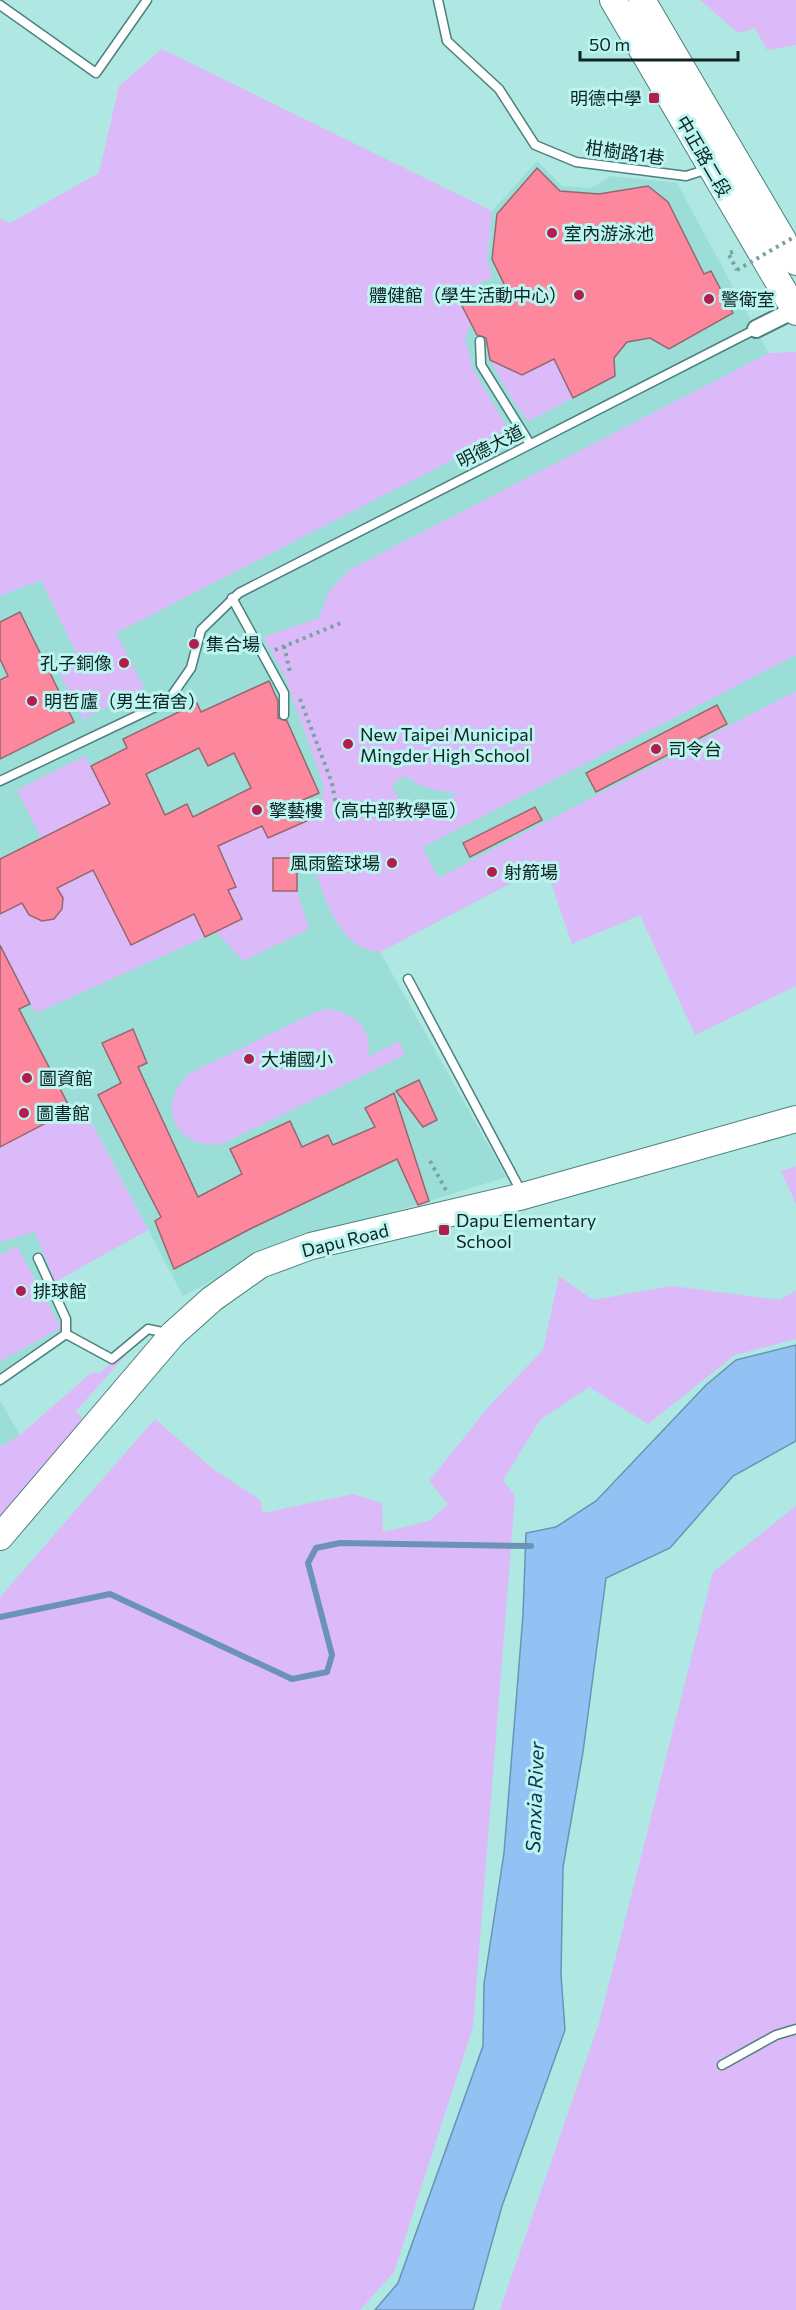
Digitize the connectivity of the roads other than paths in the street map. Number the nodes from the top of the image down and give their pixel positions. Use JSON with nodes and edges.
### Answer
{"nodes":[{"id":1,"x":147,"y":0,"type":"edge"},
{"id":2,"x":438,"y":0,"type":"edge"},
{"id":3,"x":613,"y":0,"type":"edge"},
{"id":4,"x":642,"y":0,"type":"edge"},
{"id":5,"x":0,"y":5,"type":"edge"},
{"id":6,"x":712,"y":168,"type":"junction"},
{"id":7,"x":796,"y":262,"type":"edge"},
{"id":8,"x":796,"y":310,"type":"edge"},
{"id":9,"x":756,"y":329,"type":"joint"},
{"id":10,"x":480,"y":341,"type":"dead end"},
{"id":11,"x":530,"y":444,"type":"junction"},
{"id":12,"x":235,"y":595,"type":"junction"},
{"id":13,"x":284,"y":715,"type":"dead end"},
{"id":14,"x":0,"y":781,"type":"edge"},
{"id":15,"x":408,"y":979,"type":"dead end"},
{"id":16,"x":796,"y":1119,"type":"edge"},
{"id":17,"x":524,"y":1196,"type":"junction"},
{"id":18,"x":39,"y":1258,"type":"dead end"},
{"id":19,"x":66,"y":1334,"type":"junction"},
{"id":20,"x":173,"y":1334,"type":"junction"},
{"id":21,"x":0,"y":1380,"type":"edge"},
{"id":22,"x":0,"y":1537,"type":"edge"},
{"id":23,"x":796,"y":2029,"type":"edge"},
{"id":24,"x":722,"y":2065,"type":"dead end"}],
"edges":[{"from":1,"to":5,"type":"lane"},
{"from":2,"to":6,"type":"lane","name":"柑樹路1巷"},
{"from":3,"to":6,"type":"main road","name":"中正路二段"},
{"from":4,"to":7,"type":"main road","name":"中正路二段"},
{"from":6,"to":8,"type":"main road","name":"中正路二段"},
{"from":8,"to":9,"type":"street"},
{"from":9,"to":11,"type":"lane","name":"明德大道"},
{"from":10,"to":11,"type":"lane"},
{"from":11,"to":12,"type":"lane","name":"明德大道"},
{"from":12,"to":13,"type":"lane"},
{"from":12,"to":14,"type":"lane","name":"明德大道"},
{"from":15,"to":17,"type":"lane"},
{"from":16,"to":17,"type":"main road","name":"Dapu Road"},
{"from":17,"to":20,"type":"main road","name":"Dapu Road"},
{"from":18,"to":19,"type":"lane"},
{"from":19,"to":20,"type":"lane"},
{"from":19,"to":21,"type":"lane"},
{"from":20,"to":22,"type":"main road","name":"Dapu Road"},
{"from":23,"to":24,"type":"lane"}]}
